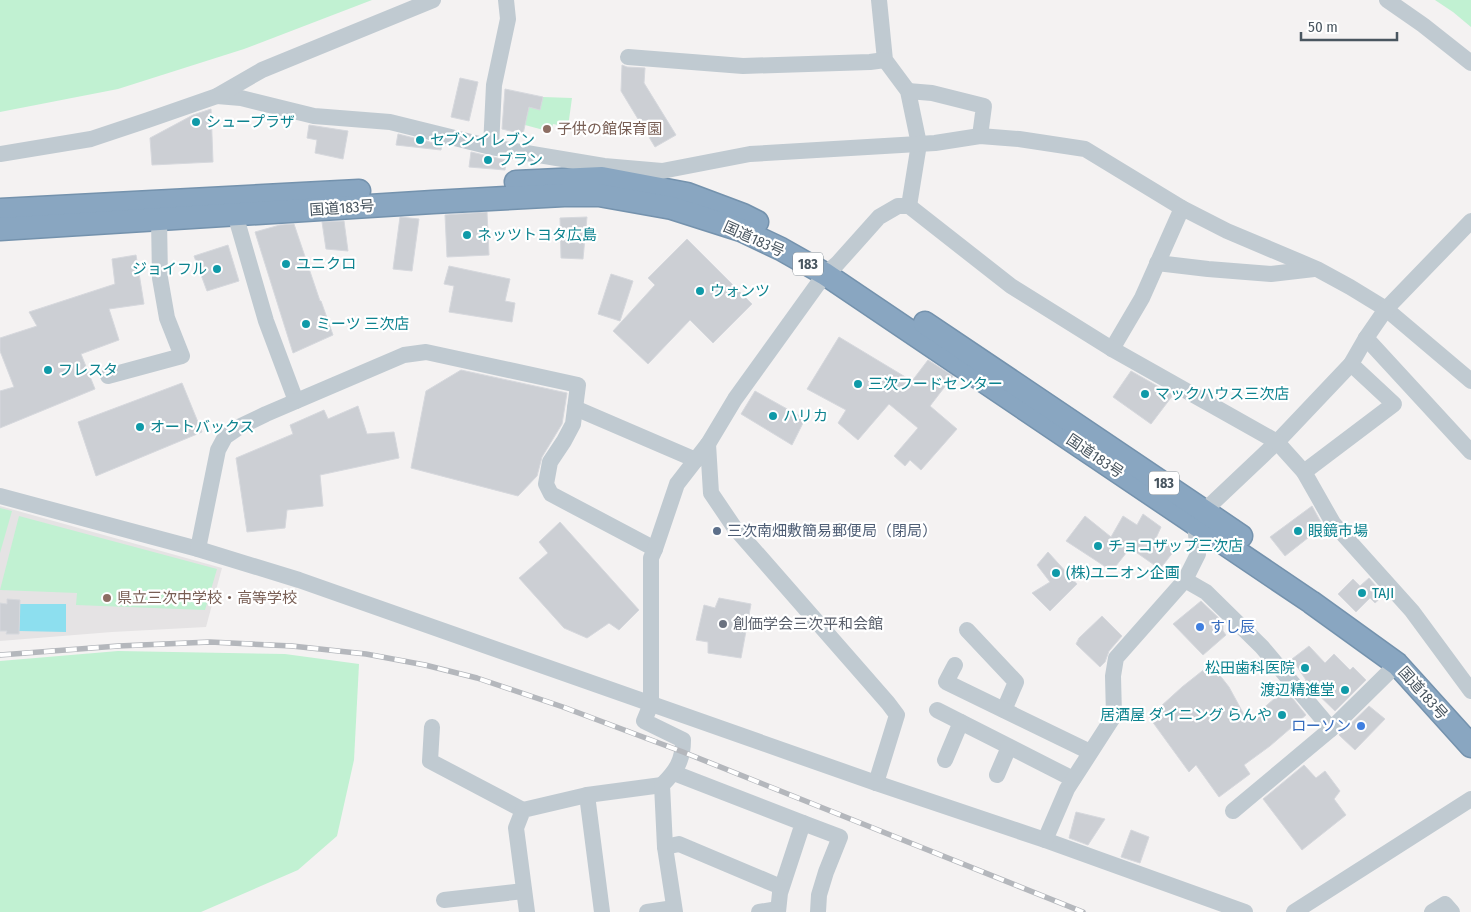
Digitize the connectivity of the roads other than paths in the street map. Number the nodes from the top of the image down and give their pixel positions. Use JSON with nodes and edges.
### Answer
{"nodes":[{"id":1,"x":433,"y":0,"type":"edge"},
{"id":2,"x":506,"y":0,"type":"edge"},
{"id":3,"x":880,"y":0,"type":"edge"},
{"id":4,"x":1387,"y":0,"type":"edge"},
{"id":5,"x":628,"y":57,"type":"dead end"},
{"id":6,"x":885,"y":60,"type":"junction"},
{"id":7,"x":1471,"y":63,"type":"edge"},
{"id":8,"x":908,"y":91,"type":"junction"},
{"id":9,"x":217,"y":96,"type":"junction"},
{"id":10,"x":980,"y":136,"type":"junction"},
{"id":11,"x":919,"y":144,"type":"junction"},
{"id":12,"x":491,"y":147,"type":"junction"},
{"id":13,"x":0,"y":154,"type":"edge"},
{"id":14,"x":602,"y":180,"type":"junction"},
{"id":15,"x":909,"y":206,"type":"junction"},
{"id":16,"x":1182,"y":208,"type":"junction"},
{"id":17,"x":0,"y":210,"type":"edge"},
{"id":18,"x":235,"y":214,"type":"junction"},
{"id":19,"x":159,"y":219,"type":"junction"},
{"id":20,"x":1471,"y":221,"type":"edge"},
{"id":21,"x":0,"y":229,"type":"edge"},
{"id":22,"x":1157,"y":263,"type":"junction"},
{"id":23,"x":831,"y":269,"type":"junction"},
{"id":24,"x":1317,"y":269,"type":"junction"},
{"id":25,"x":1386,"y":309,"type":"junction"},
{"id":26,"x":1366,"y":338,"type":"junction"},
{"id":27,"x":1112,"y":349,"type":"junction"},
{"id":28,"x":1350,"y":364,"type":"junction"},
{"id":29,"x":108,"y":376,"type":"dead end"},
{"id":30,"x":1471,"y":382,"type":"edge"},
{"id":31,"x":296,"y":401,"type":"junction"},
{"id":32,"x":575,"y":408,"type":"junction"},
{"id":33,"x":1277,"y":442,"type":"junction"},
{"id":34,"x":708,"y":444,"type":"junction"},
{"id":35,"x":1471,"y":452,"type":"edge"},
{"id":36,"x":696,"y":460,"type":"junction"},
{"id":37,"x":1304,"y":472,"type":"junction"},
{"id":38,"x":0,"y":496,"type":"edge"},
{"id":39,"x":1200,"y":517,"type":"junction"},
{"id":40,"x":198,"y":549,"type":"junction"},
{"id":41,"x":656,"y":549,"type":"junction"},
{"id":42,"x":1185,"y":580,"type":"junction"},
{"id":43,"x":967,"y":630,"type":"dead end"},
{"id":44,"x":1397,"y":664,"type":"junction"},
{"id":45,"x":955,"y":665,"type":"dead end"},
{"id":46,"x":1471,"y":691,"type":"edge"},
{"id":47,"x":651,"y":704,"type":"junction"},
{"id":48,"x":937,"y":710,"type":"dead end"},
{"id":49,"x":1004,"y":710,"type":"junction"},
{"id":50,"x":961,"y":722,"type":"junction"},
{"id":51,"x":432,"y":726,"type":"dead end"},
{"id":52,"x":1471,"y":728,"type":"edge"},
{"id":53,"x":1331,"y":729,"type":"junction"},
{"id":54,"x":1471,"y":746,"type":"edge"},
{"id":55,"x":1010,"y":747,"type":"junction"},
{"id":56,"x":1090,"y":752,"type":"junction"},
{"id":57,"x":945,"y":760,"type":"dead end"},
{"id":58,"x":674,"y":773,"type":"junction"},
{"id":59,"x":997,"y":775,"type":"dead end"},
{"id":60,"x":1073,"y":779,"type":"junction"},
{"id":61,"x":876,"y":783,"type":"junction"},
{"id":62,"x":662,"y":786,"type":"junction"},
{"id":63,"x":587,"y":795,"type":"junction"},
{"id":64,"x":1471,"y":799,"type":"edge"},
{"id":65,"x":523,"y":810,"type":"junction"},
{"id":66,"x":1233,"y":811,"type":"dead end"},
{"id":67,"x":803,"y":823,"type":"junction"},
{"id":68,"x":1045,"y":840,"type":"junction"},
{"id":69,"x":665,"y":846,"type":"junction"},
{"id":70,"x":781,"y":887,"type":"junction"},
{"id":71,"x":524,"y":891,"type":"junction"},
{"id":72,"x":444,"y":900,"type":"dead end"},
{"id":73,"x":674,"y":910,"type":"edge"},
{"id":74,"x":778,"y":911,"type":"edge"},
{"id":75,"x":1236,"y":911,"type":"edge"},
{"id":76,"x":527,"y":912,"type":"edge"},
{"id":77,"x":602,"y":912,"type":"edge"},
{"id":78,"x":647,"y":912,"type":"edge"},
{"id":79,"x":759,"y":912,"type":"edge"},
{"id":80,"x":818,"y":912,"type":"edge"},
{"id":81,"x":1294,"y":912,"type":"edge"},
{"id":82,"x":1432,"y":912,"type":"edge"},
{"id":83,"x":1452,"y":912,"type":"edge"}],
"edges":[{"from":1,"to":9,"type":"street"},
{"from":2,"to":12,"type":"street"},
{"from":3,"to":6,"type":"street"},
{"from":4,"to":7,"type":"street"},
{"from":5,"to":6,"type":"street"},
{"from":6,"to":8,"type":"street"},
{"from":8,"to":10,"type":"street"},
{"from":8,"to":11,"type":"street"},
{"from":9,"to":12,"type":"street"},
{"from":9,"to":13,"type":"street"},
{"from":10,"to":11,"type":"street"},
{"from":10,"to":16,"type":"street"},
{"from":11,"to":14,"type":"street"},
{"from":11,"to":15,"type":"street"},
{"from":12,"to":14,"type":"street"},
{"from":14,"to":17,"type":"highway","name":"国道183号","number":"183"},
{"from":14,"to":18,"type":"highway","name":"国道183号","number":"183"},
{"from":14,"to":23,"type":"highway","name":"国道183号","number":"183"},
{"from":15,"to":23,"type":"street"},
{"from":15,"to":27,"type":"street"},
{"from":16,"to":22,"type":"street"},
{"from":16,"to":24,"type":"street"},
{"from":18,"to":19,"type":"highway","name":"国道183号","number":"183"},
{"from":18,"to":31,"type":"street"},
{"from":19,"to":21,"type":"highway","name":"国道183号","number":"183"},
{"from":19,"to":29,"type":"street"},
{"from":20,"to":25,"type":"street"},
{"from":22,"to":24,"type":"street"},
{"from":22,"to":27,"type":"street"},
{"from":23,"to":34,"type":"street"},
{"from":23,"to":39,"type":"highway","name":"国道183号","number":"183"},
{"from":24,"to":25,"type":"street"},
{"from":25,"to":26,"type":"street"},
{"from":25,"to":30,"type":"street"},
{"from":26,"to":28,"type":"street"},
{"from":26,"to":35,"type":"street"},
{"from":27,"to":33,"type":"street"},
{"from":28,"to":33,"type":"street"},
{"from":28,"to":37,"type":"street"},
{"from":31,"to":32,"type":"street"},
{"from":31,"to":40,"type":"street"},
{"from":32,"to":36,"type":"street"},
{"from":32,"to":41,"type":"street"},
{"from":33,"to":37,"type":"street"},
{"from":33,"to":39,"type":"street"},
{"from":34,"to":36,"type":"street"},
{"from":34,"to":61,"type":"street"},
{"from":36,"to":41,"type":"street"},
{"from":37,"to":46,"type":"street"},
{"from":38,"to":40,"type":"street"},
{"from":39,"to":42,"type":"street"},
{"from":39,"to":44,"type":"highway","name":"国道183号","number":"183"},
{"from":39,"to":52,"type":"highway","name":"国道183号","number":"183"},
{"from":40,"to":47,"type":"street"},
{"from":41,"to":47,"type":"street"},
{"from":42,"to":53,"type":"street"},
{"from":42,"to":56,"type":"street"},
{"from":43,"to":49,"type":"street"},
{"from":44,"to":53,"type":"street"},
{"from":44,"to":54,"type":"highway","name":"国道183号","number":"183"},
{"from":45,"to":49,"type":"street"},
{"from":47,"to":58,"type":"street"},
{"from":47,"to":61,"type":"street"},
{"from":48,"to":50,"type":"street"},
{"from":49,"to":56,"type":"street"},
{"from":50,"to":55,"type":"street"},
{"from":50,"to":57,"type":"street"},
{"from":51,"to":65,"type":"street"},
{"from":53,"to":66,"type":"street"},
{"from":55,"to":59,"type":"street"},
{"from":55,"to":60,"type":"street"},
{"from":56,"to":60,"type":"street"},
{"from":58,"to":62,"type":"street"},
{"from":58,"to":67,"type":"street"},
{"from":60,"to":68,"type":"street"},
{"from":61,"to":68,"type":"street"},
{"from":62,"to":63,"type":"street"},
{"from":62,"to":69,"type":"street"},
{"from":63,"to":65,"type":"street"},
{"from":63,"to":77,"type":"street"},
{"from":64,"to":81,"type":"street"},
{"from":65,"to":71,"type":"street"},
{"from":67,"to":70,"type":"street"},
{"from":67,"to":80,"type":"street"},
{"from":68,"to":75,"type":"street"},
{"from":69,"to":70,"type":"street"},
{"from":69,"to":73,"type":"street"},
{"from":70,"to":74,"type":"street"},
{"from":71,"to":72,"type":"street"},
{"from":71,"to":76,"type":"street"},
{"from":73,"to":78,"type":"street"},
{"from":74,"to":79,"type":"street"},
{"from":82,"to":83,"type":"street"}]}
